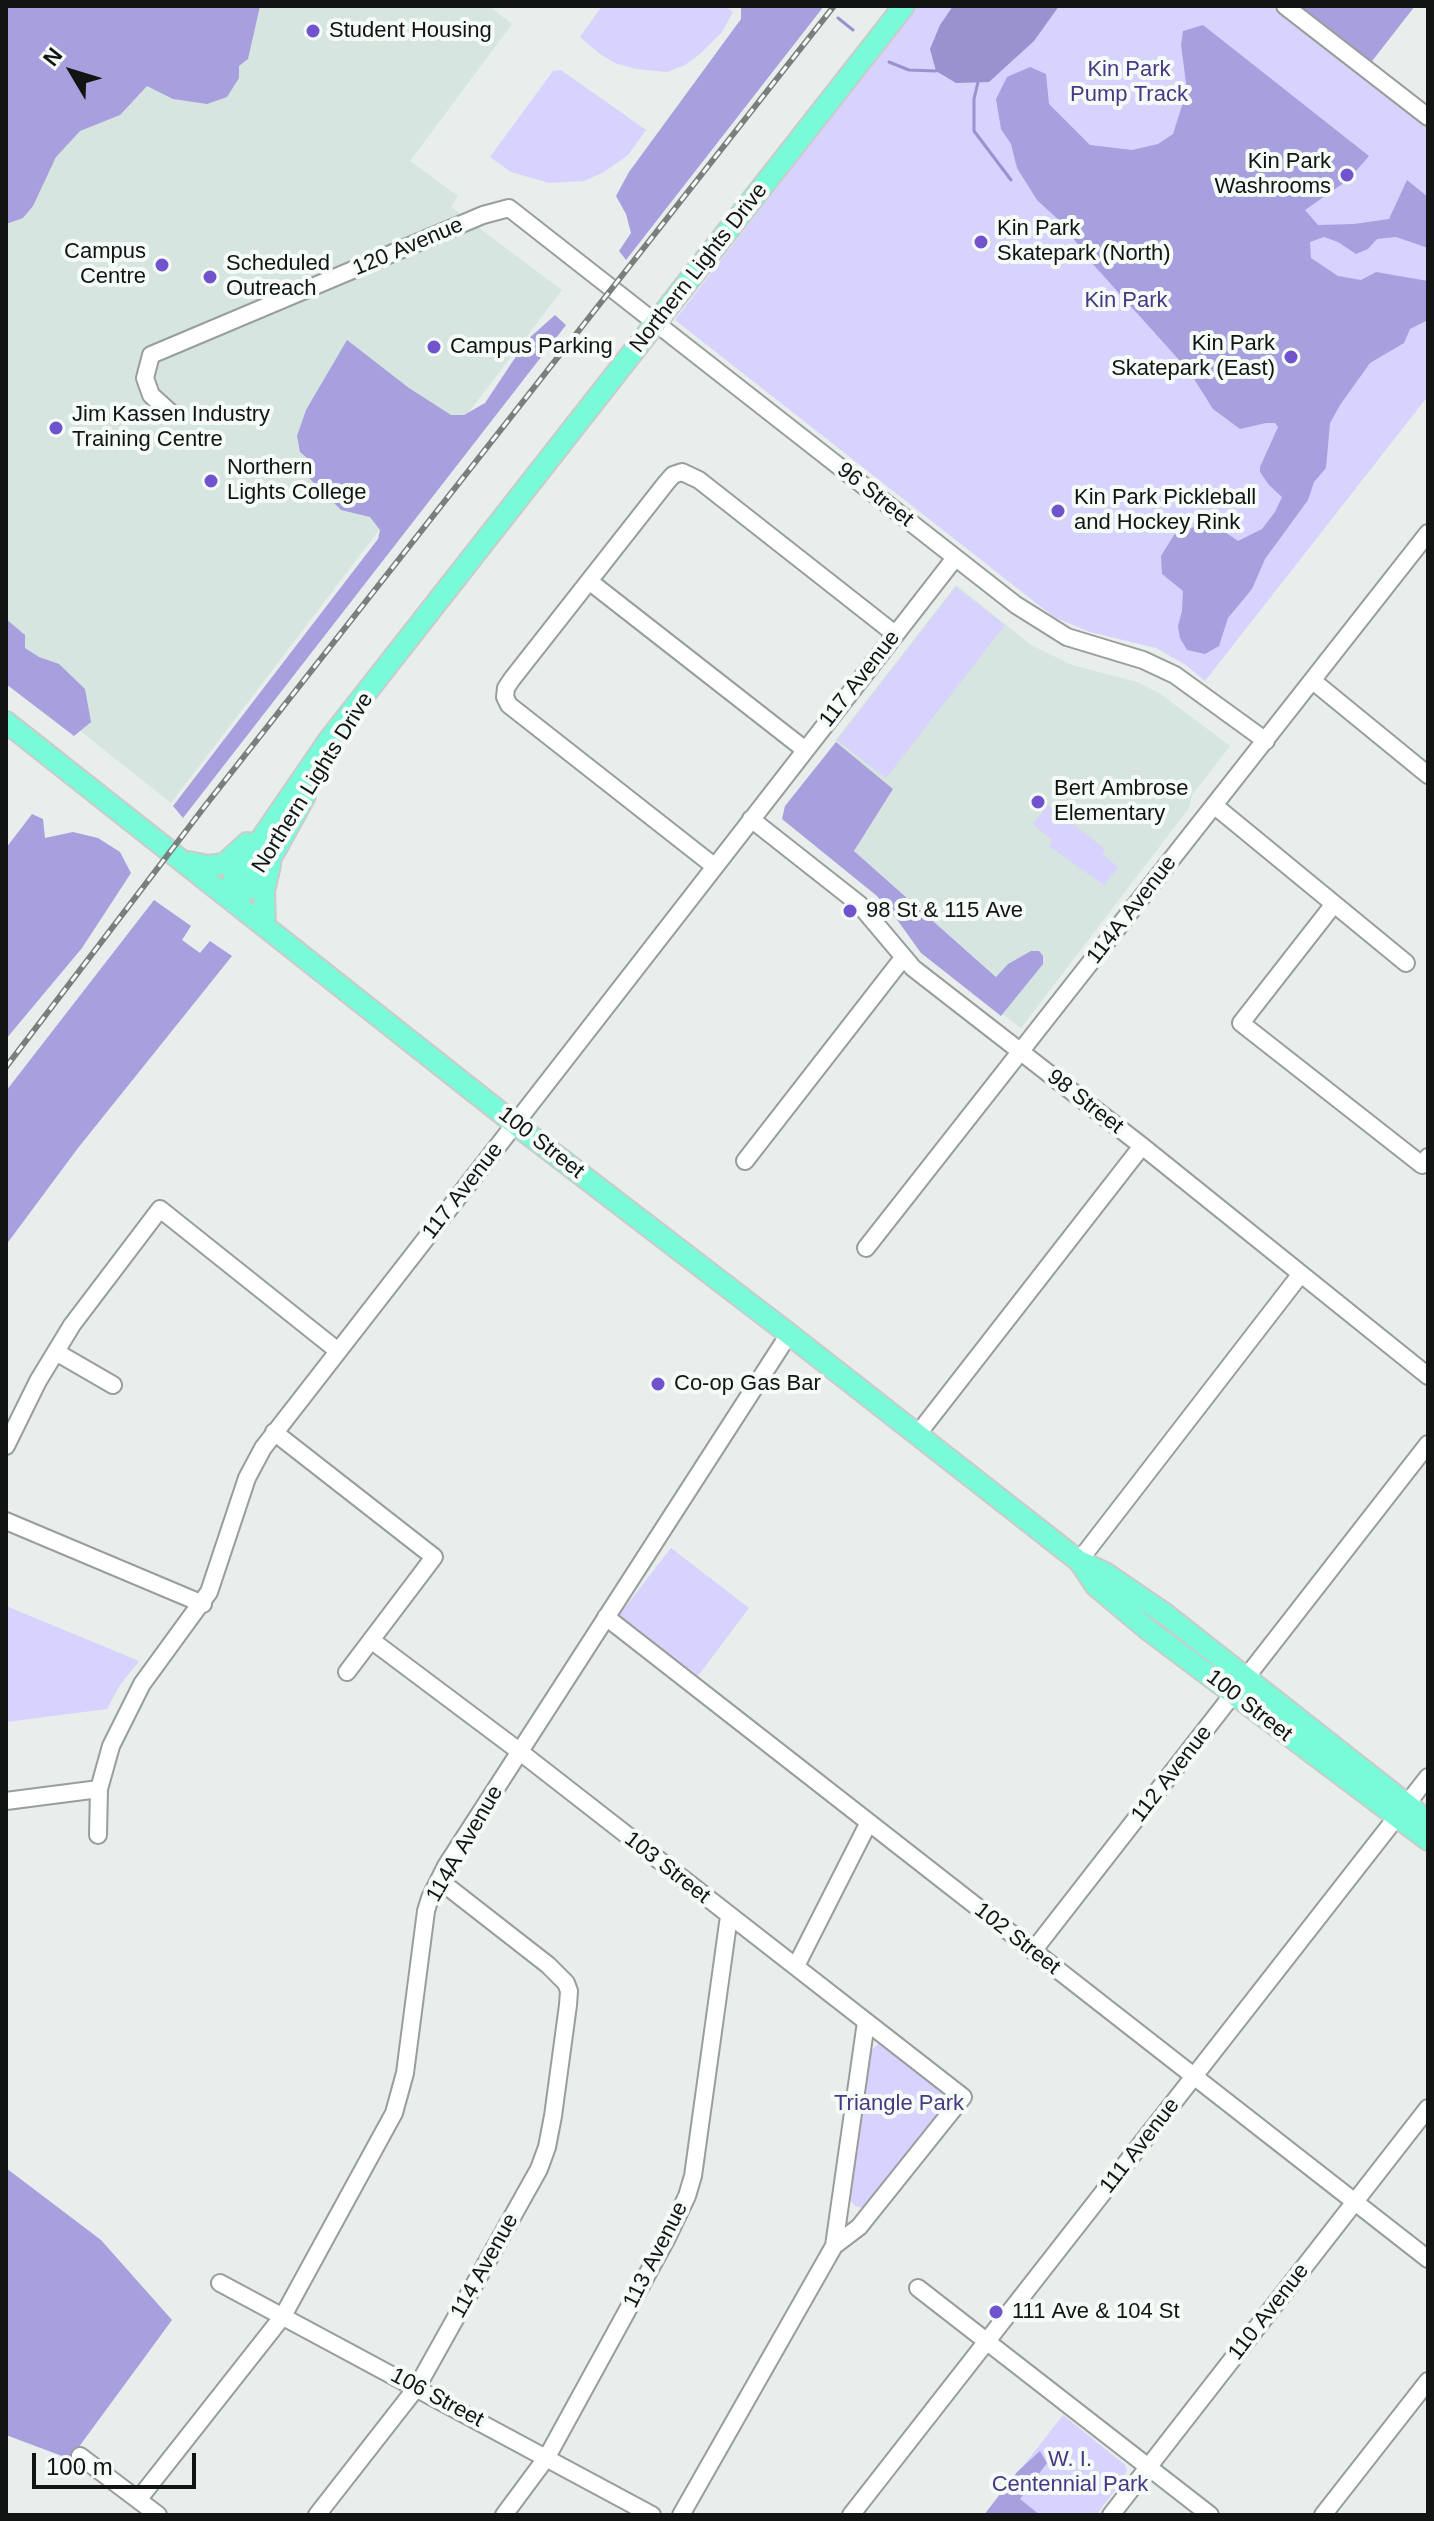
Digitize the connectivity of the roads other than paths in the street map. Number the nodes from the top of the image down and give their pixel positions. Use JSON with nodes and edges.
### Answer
{"nodes":[{"id":1,"x":904,"y":6,"type":"edge"},
{"id":2,"x":1285,"y":6,"type":"edge"},
{"id":3,"x":1428,"y":117,"type":"edge"},
{"id":4,"x":509,"y":208,"type":"joint"},
{"id":5,"x":656,"y":323,"type":"junction"},
{"id":6,"x":172,"y":414,"type":"dead end"},
{"id":7,"x":1428,"y":533,"type":"edge"},
{"id":8,"x":955,"y":558,"type":"junction"},
{"id":9,"x":589,"y":581,"type":"junction"},
{"id":10,"x":895,"y":634,"type":"junction"},
{"id":11,"x":377,"y":681,"type":"junction"},
{"id":12,"x":1313,"y":681,"type":"junction"},
{"id":13,"x":6,"y":722,"type":"edge"},
{"id":14,"x":1266,"y":741,"type":"junction"},
{"id":15,"x":804,"y":749,"type":"junction"},
{"id":16,"x":1428,"y":775,"type":"edge"},
{"id":17,"x":299,"y":784,"type":"junction"},
{"id":18,"x":1215,"y":806,"type":"junction"},
{"id":19,"x":751,"y":819,"type":"junction"},
{"id":20,"x":272,"y":856,"type":"junction"},
{"id":21,"x":184,"y":861,"type":"junction"},
{"id":22,"x":714,"y":866,"type":"junction"},
{"id":23,"x":230,"y":898,"type":"junction"},
{"id":24,"x":1334,"y":904,"type":"junction"},
{"id":25,"x":265,"y":925,"type":"junction"},
{"id":26,"x":903,"y":958,"type":"junction"},
{"id":27,"x":1406,"y":963,"type":"dead end"},
{"id":28,"x":1020,"y":1052,"type":"junction"},
{"id":29,"x":515,"y":1124,"type":"junction"},
{"id":30,"x":1142,"y":1146,"type":"junction"},
{"id":31,"x":745,"y":1161,"type":"dead end"},
{"id":32,"x":1425,"y":1161,"type":"edge"},
{"id":33,"x":866,"y":1248,"type":"dead end"},
{"id":34,"x":1300,"y":1275,"type":"junction"},
{"id":35,"x":789,"y":1334,"type":"junction"},
{"id":36,"x":338,"y":1351,"type":"junction"},
{"id":37,"x":56,"y":1352,"type":"junction"},
{"id":38,"x":1428,"y":1376,"type":"edge"},
{"id":39,"x":113,"y":1385,"type":"dead end"},
{"id":40,"x":274,"y":1432,"type":"junction"},
{"id":41,"x":917,"y":1435,"type":"junction"},
{"id":42,"x":1428,"y":1444,"type":"edge"},
{"id":43,"x":6,"y":1446,"type":"edge"},
{"id":44,"x":6,"y":1521,"type":"edge"},
{"id":45,"x":1079,"y":1561,"type":"junction"},
{"id":46,"x":203,"y":1604,"type":"junction"},
{"id":47,"x":606,"y":1617,"type":"junction"},
{"id":48,"x":371,"y":1640,"type":"junction"},
{"id":49,"x":347,"y":1672,"type":"dead end"},
{"id":50,"x":1239,"y":1687,"type":"junction"},
{"id":51,"x":519,"y":1751,"type":"junction"},
{"id":52,"x":1428,"y":1777,"type":"edge"},
{"id":53,"x":99,"y":1789,"type":"junction"},
{"id":54,"x":6,"y":1801,"type":"edge"},
{"id":55,"x":1401,"y":1811,"type":"junction"},
{"id":56,"x":1428,"y":1821,"type":"edge"},
{"id":57,"x":868,"y":1824,"type":"junction"},
{"id":58,"x":98,"y":1835,"type":"dead end"},
{"id":59,"x":1428,"y":1840,"type":"edge"},
{"id":60,"x":439,"y":1880,"type":"junction"},
{"id":61,"x":729,"y":1916,"type":"junction"},
{"id":62,"x":1033,"y":1951,"type":"junction"},
{"id":63,"x":796,"y":1966,"type":"junction"},
{"id":64,"x":866,"y":2022,"type":"junction"},
{"id":65,"x":1194,"y":2077,"type":"junction"},
{"id":66,"x":1428,"y":2108,"type":"edge"},
{"id":67,"x":1354,"y":2203,"type":"junction"},
{"id":68,"x":834,"y":2246,"type":"junction"},
{"id":69,"x":1428,"y":2259,"type":"edge"},
{"id":70,"x":220,"y":2283,"type":"dead end"},
{"id":71,"x":918,"y":2288,"type":"dead end"},
{"id":72,"x":283,"y":2316,"type":"junction"},
{"id":73,"x":987,"y":2342,"type":"junction"},
{"id":74,"x":1428,"y":2381,"type":"edge"},
{"id":75,"x":417,"y":2387,"type":"junction"},
{"id":76,"x":80,"y":2456,"type":"dead end"},
{"id":77,"x":547,"y":2457,"type":"junction"},
{"id":78,"x":1149,"y":2467,"type":"junction"},
{"id":79,"x":138,"y":2500,"type":"junction"},
{"id":80,"x":158,"y":2515,"type":"edge"},
{"id":81,"x":317,"y":2515,"type":"edge"},
{"id":82,"x":504,"y":2515,"type":"edge"},
{"id":83,"x":652,"y":2515,"type":"edge"},
{"id":84,"x":681,"y":2515,"type":"edge"},
{"id":85,"x":851,"y":2515,"type":"edge"},
{"id":86,"x":1111,"y":2515,"type":"edge"},
{"id":87,"x":1210,"y":2515,"type":"edge"},
{"id":88,"x":1323,"y":2515,"type":"edge"}],
"edges":[{"from":1,"to":5,"type":"main road","name":"Northern Lights Drive"},
{"from":2,"to":3,"type":"street"},
{"from":4,"to":5,"type":"street","name":"96 Street"},
{"from":4,"to":6,"type":"street","name":"120 Avenue"},
{"from":5,"to":8,"type":"street","name":"96 Street"},
{"from":5,"to":11,"type":"main road","name":"Northern Lights Drive"},
{"from":7,"to":12,"type":"street","name":"114A Avenue"},
{"from":8,"to":10,"type":"street","name":"117 Avenue"},
{"from":8,"to":14,"type":"street","name":"96 Street"},
{"from":9,"to":10,"type":"street"},
{"from":9,"to":15,"type":"street"},
{"from":9,"to":22,"type":"street"},
{"from":10,"to":15,"type":"street","name":"117 Avenue"},
{"from":11,"to":17,"type":"main road","name":"Northern Lights Drive"},
{"from":11,"to":20,"type":"main road","name":"Northern Lights Drive"},
{"from":12,"to":14,"type":"street","name":"114A Avenue"},
{"from":12,"to":16,"type":"street"},
{"from":13,"to":21,"type":"main road","name":"100 Street"},
{"from":14,"to":18,"type":"street","name":"114A Avenue"},
{"from":15,"to":19,"type":"street","name":"117 Avenue"},
{"from":17,"to":21,"type":"main road"},
{"from":17,"to":23,"type":"main road","name":"Northern Lights Drive"},
{"from":18,"to":24,"type":"street"},
{"from":18,"to":28,"type":"street","name":"114A Avenue"},
{"from":19,"to":22,"type":"street","name":"117 Avenue"},
{"from":19,"to":26,"type":"street","name":"98 Street"},
{"from":20,"to":23,"type":"main road","name":"Northern Lights Drive"},
{"from":20,"to":25,"type":"main road"},
{"from":21,"to":23,"type":"main road","name":"100 Street"},
{"from":22,"to":29,"type":"street","name":"117 Avenue"},
{"from":23,"to":25,"type":"main road","name":"100 Street"},
{"from":24,"to":27,"type":"street"},
{"from":24,"to":32,"type":"street"},
{"from":25,"to":29,"type":"main road","name":"100 Street"},
{"from":26,"to":28,"type":"street","name":"98 Street"},
{"from":26,"to":31,"type":"street"},
{"from":28,"to":30,"type":"street","name":"98 Street"},
{"from":28,"to":33,"type":"street","name":"114A Avenue"},
{"from":29,"to":35,"type":"main road","name":"100 Street"},
{"from":29,"to":36,"type":"street","name":"117 Avenue"},
{"from":30,"to":34,"type":"street","name":"98 Street"},
{"from":30,"to":41,"type":"street"},
{"from":34,"to":38,"type":"street","name":"98 Street"},
{"from":34,"to":45,"type":"street"},
{"from":35,"to":41,"type":"main road","name":"100 Street"},
{"from":35,"to":47,"type":"street","name":"114A Avenue"},
{"from":36,"to":37,"type":"street"},
{"from":36,"to":40,"type":"street","name":"117 Avenue"},
{"from":37,"to":39,"type":"street"},
{"from":37,"to":43,"type":"street"},
{"from":40,"to":46,"type":"street","name":"117 Avenue"},
{"from":40,"to":48,"type":"street"},
{"from":41,"to":45,"type":"main road","name":"100 Street"},
{"from":42,"to":50,"type":"street","name":"112 Avenue"},
{"from":44,"to":46,"type":"street"},
{"from":45,"to":50,"type":"main road","name":"100 Street"},
{"from":46,"to":53,"type":"street","name":"117 Avenue"},
{"from":47,"to":51,"type":"street","name":"114A Avenue"},
{"from":47,"to":57,"type":"street","name":"102 Street"},
{"from":48,"to":49,"type":"street"},
{"from":48,"to":51,"type":"street","name":"103 Street"},
{"from":50,"to":55,"type":"main road","name":"100 Street"},
{"from":50,"to":62,"type":"street","name":"112 Avenue"},
{"from":51,"to":60,"type":"street","name":"114A Avenue"},
{"from":51,"to":61,"type":"street","name":"103 Street"},
{"from":52,"to":55,"type":"street","name":"111 Avenue"},
{"from":53,"to":54,"type":"street"},
{"from":53,"to":58,"type":"street","name":"117 Avenue"},
{"from":55,"to":56,"type":"main road","name":"100 Street"},
{"from":55,"to":59,"type":"main road","name":"100 Street"},
{"from":55,"to":65,"type":"street","name":"111 Avenue"},
{"from":57,"to":62,"type":"street","name":"102 Street"},
{"from":57,"to":63,"type":"street"},
{"from":60,"to":72,"type":"street","name":"114A Avenue"},
{"from":60,"to":75,"type":"street","name":"114 Avenue"},
{"from":61,"to":63,"type":"street","name":"103 Street"},
{"from":61,"to":77,"type":"street","name":"113 Avenue"},
{"from":62,"to":65,"type":"street","name":"102 Street"},
{"from":63,"to":64,"type":"street","name":"103 Street"},
{"from":64,"to":68,"type":"street"},
{"from":64,"to":68,"type":"street","name":"103 Street"},
{"from":65,"to":67,"type":"street","name":"102 Street"},
{"from":65,"to":73,"type":"street","name":"111 Avenue"},
{"from":66,"to":67,"type":"street","name":"110 Avenue"},
{"from":67,"to":69,"type":"street","name":"102 Street"},
{"from":67,"to":78,"type":"street","name":"110 Avenue"},
{"from":68,"to":84,"type":"street"},
{"from":70,"to":72,"type":"street","name":"106 Street"},
{"from":71,"to":73,"type":"street"},
{"from":72,"to":75,"type":"street","name":"106 Street"},
{"from":72,"to":79,"type":"street","name":"114A Avenue"},
{"from":73,"to":78,"type":"street"},
{"from":73,"to":85,"type":"street","name":"111 Avenue"},
{"from":74,"to":88,"type":"street"},
{"from":75,"to":77,"type":"street","name":"106 Street"},
{"from":75,"to":81,"type":"street","name":"114 Avenue"},
{"from":76,"to":79,"type":"street"},
{"from":77,"to":82,"type":"street","name":"113 Avenue"},
{"from":77,"to":83,"type":"street","name":"106 Street"},
{"from":78,"to":86,"type":"street","name":"110 Avenue"},
{"from":78,"to":87,"type":"street"},
{"from":79,"to":80,"type":"street"}]}
